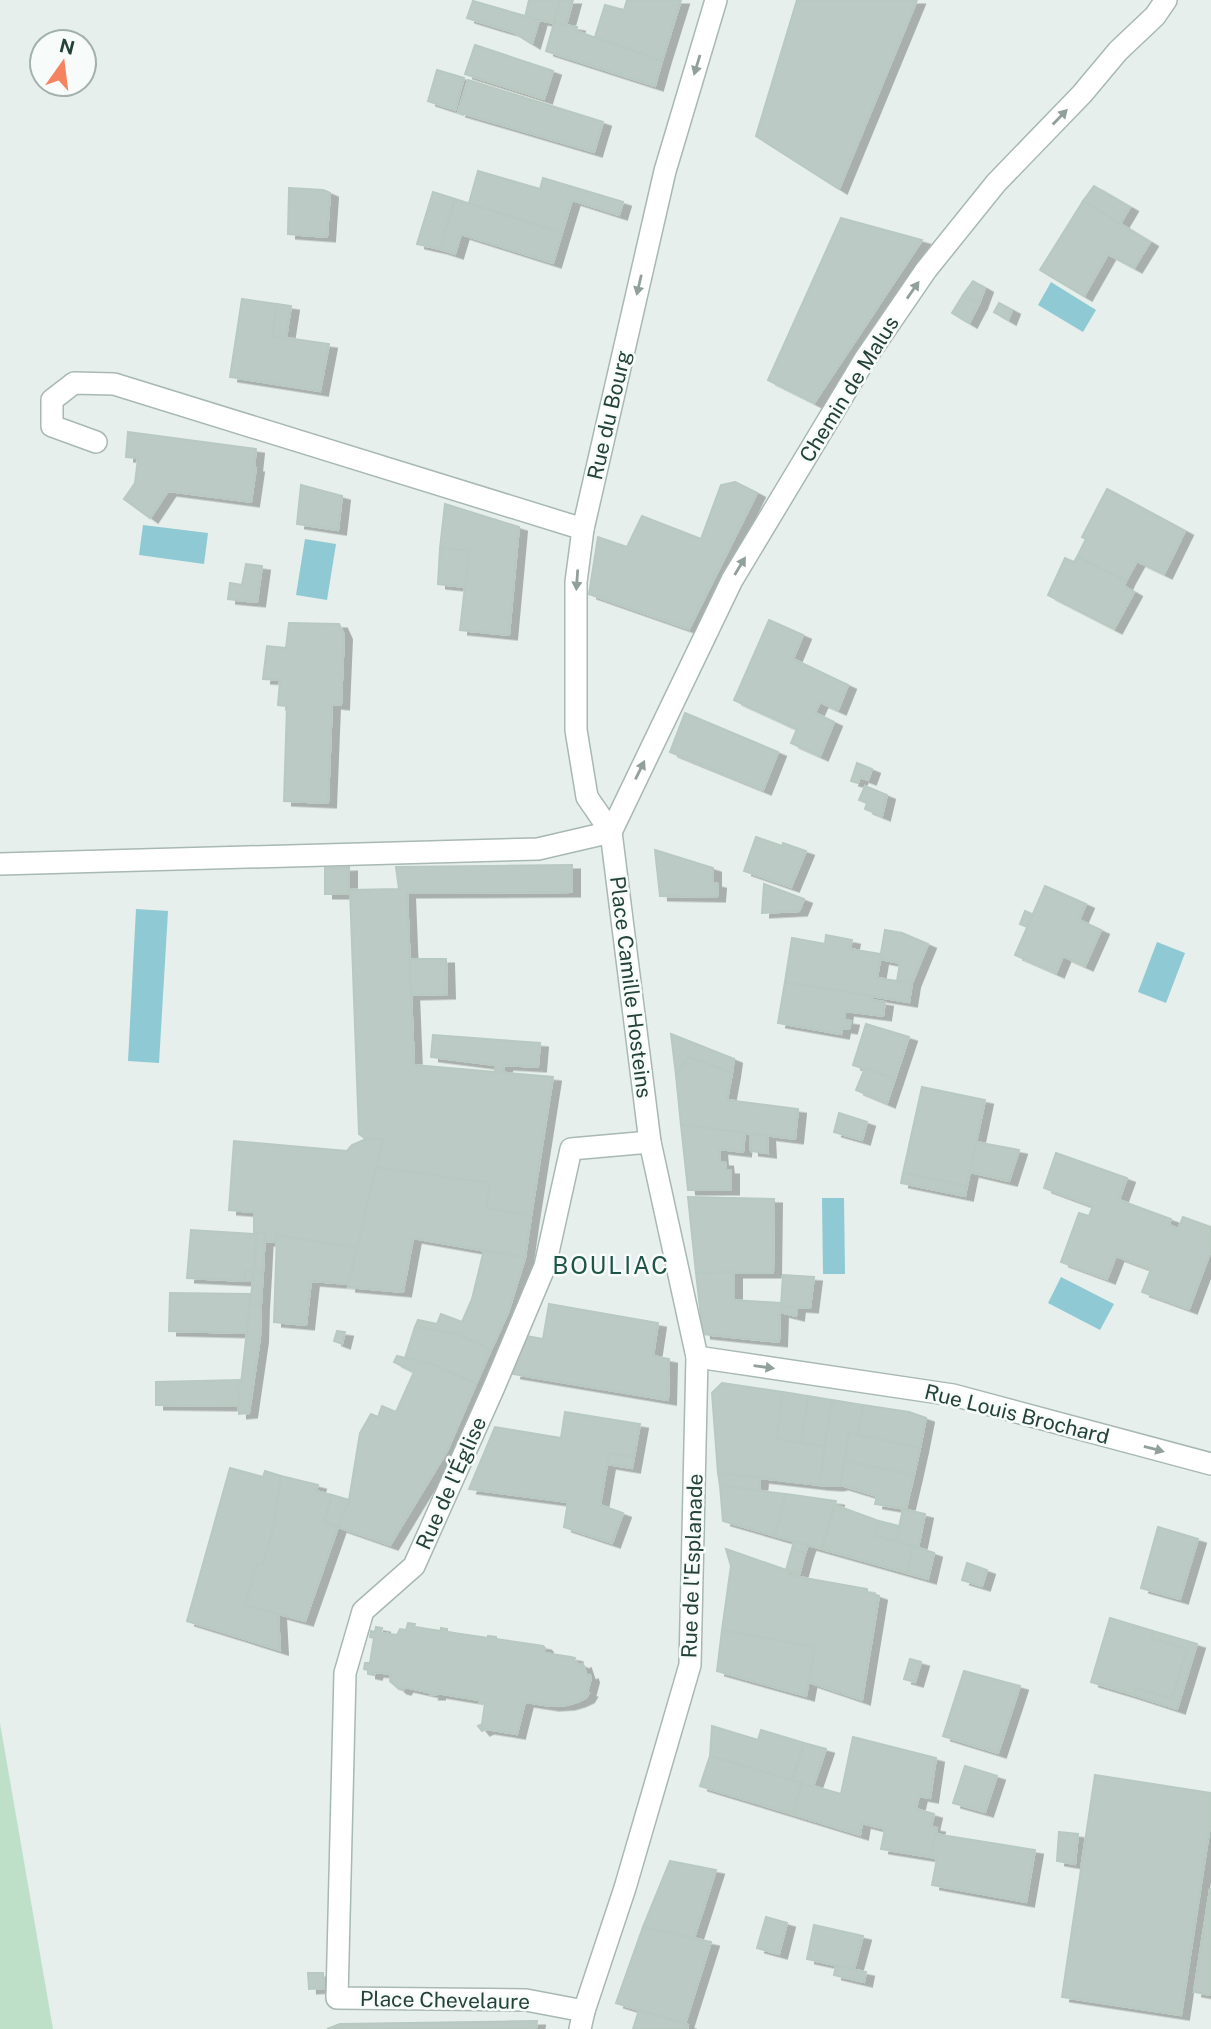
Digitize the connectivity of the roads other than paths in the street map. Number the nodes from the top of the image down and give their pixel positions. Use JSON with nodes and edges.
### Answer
{"nodes":[{"id":1,"x":716,"y":0,"type":"edge"},
{"id":2,"x":1166,"y":0,"type":"edge"},
{"id":3,"x":96,"y":442,"type":"dead end"},
{"id":4,"x":583,"y":529,"type":"junction"},
{"id":5,"x":611,"y":832,"type":"junction"},
{"id":6,"x":0,"y":864,"type":"edge"},
{"id":7,"x":650,"y":1142,"type":"junction"},
{"id":8,"x":697,"y":1357,"type":"junction"},
{"id":9,"x":1211,"y":1464,"type":"edge"},
{"id":10,"x":345,"y":1673,"type":"joint"},
{"id":11,"x":635,"y":1852,"type":"joint"},
{"id":12,"x":582,"y":2020,"type":"edge"}],
"edges":[{"from":1,"to":4,"type":"street","name":"Rue du Bourg","one_way":true},
{"from":5,"to":2,"type":"street","name":"Chemin de Malus","one_way":true},
{"from":3,"to":4,"type":"street"},
{"from":4,"to":5,"type":"street","name":"Rue du Bourg","one_way":true},
{"from":5,"to":6,"type":"street"},
{"from":5,"to":7,"type":"street","name":"Place Camille Hosteins"},
{"from":7,"to":8,"type":"street","name":"Place Camille Hosteins"},
{"from":7,"to":10,"type":"street","name":"Rue de l'Église"},
{"from":8,"to":9,"type":"street","name":"Rue Louis Brochard","one_way":true},
{"from":8,"to":11,"type":"street","name":"Rue de l'Esplanade"},
{"from":10,"to":12,"type":"street","name":"Place Chevelaure"},
{"from":11,"to":12,"type":"street","name":"Place Chevelaure"}]}
